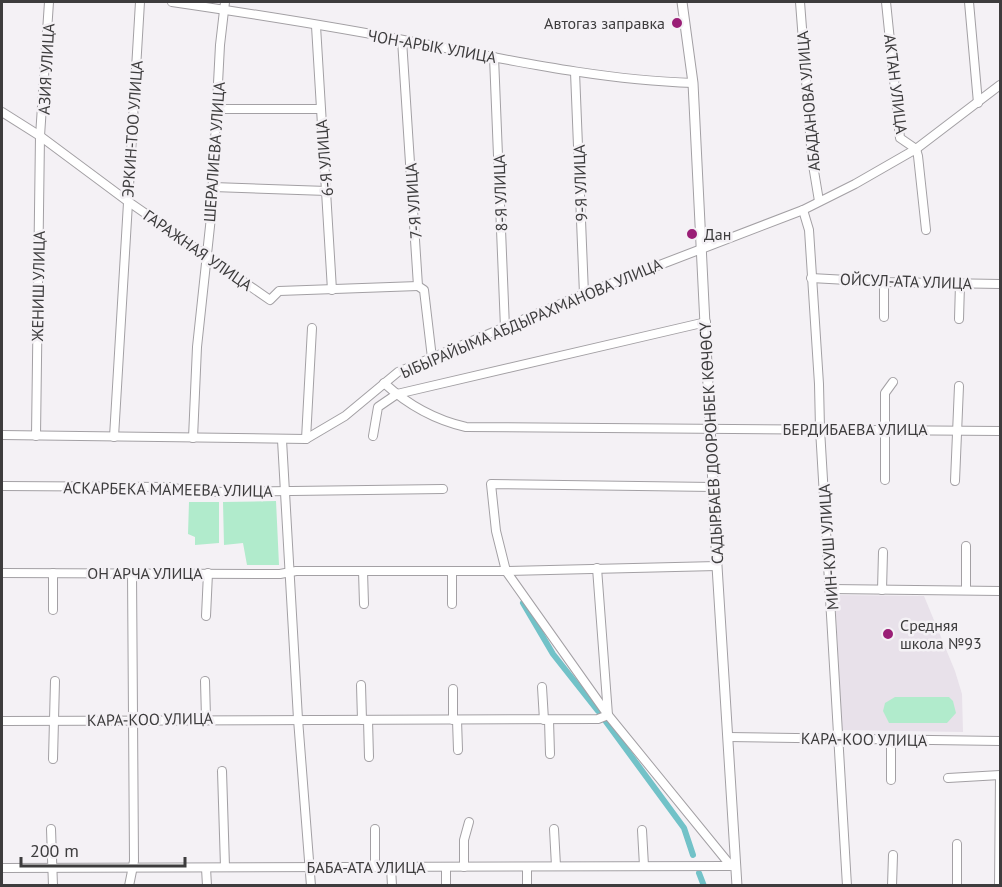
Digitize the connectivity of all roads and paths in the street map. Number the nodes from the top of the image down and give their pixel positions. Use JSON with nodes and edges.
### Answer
{"nodes":[{"id":1,"x":49,"y":2,"type":"edge"},
{"id":2,"x":140,"y":2,"type":"edge"},
{"id":3,"x":172,"y":2,"type":"edge"},
{"id":4,"x":682,"y":2,"type":"edge"},
{"id":5,"x":800,"y":2,"type":"edge"},
{"id":6,"x":886,"y":2,"type":"edge"},
{"id":7,"x":969,"y":2,"type":"edge"},
{"id":8,"x":225,"y":6,"type":"edge"},
{"id":9,"x":316,"y":26,"type":"junction"},
{"id":10,"x":402,"y":40,"type":"junction"},
{"id":11,"x":494,"y":57,"type":"junction"},
{"id":12,"x":575,"y":72,"type":"junction"},
{"id":13,"x":693,"y":83,"type":"junction"},
{"id":14,"x":1000,"y":85,"type":"edge"},
{"id":15,"x":978,"y":103,"type":"junction"},
{"id":16,"x":217,"y":109,"type":"junction"},
{"id":17,"x":320,"y":110,"type":"junction"},
{"id":18,"x":2,"y":112,"type":"edge"},
{"id":19,"x":40,"y":136,"type":"junction"},
{"id":20,"x":916,"y":149,"type":"junction"},
{"id":21,"x":213,"y":187,"type":"junction"},
{"id":22,"x":327,"y":191,"type":"junction"},
{"id":23,"x":126,"y":200,"type":"junction"},
{"id":24,"x":819,"y":201,"type":"junction"},
{"id":25,"x":803,"y":210,"type":"junction"},
{"id":26,"x":926,"y":230,"type":"dead end"},
{"id":27,"x":701,"y":247,"type":"junction"},
{"id":28,"x":205,"y":256,"type":"junction"},
{"id":29,"x":811,"y":278,"type":"junction"},
{"id":30,"x":884,"y":282,"type":"junction"},
{"id":31,"x":960,"y":284,"type":"junction"},
{"id":32,"x":1000,"y":284,"type":"edge"},
{"id":33,"x":418,"y":285,"type":"junction"},
{"id":34,"x":332,"y":290,"type":"junction"},
{"id":35,"x":584,"y":294,"type":"junction"},
{"id":36,"x":884,"y":317,"type":"dead end"},
{"id":37,"x":959,"y":320,"type":"dead end"},
{"id":38,"x":706,"y":322,"type":"junction"},
{"id":39,"x":312,"y":328,"type":"dead end"},
{"id":40,"x":505,"y":328,"type":"junction"},
{"id":41,"x":432,"y":358,"type":"junction"},
{"id":42,"x":893,"y":382,"type":"dead end"},
{"id":43,"x":384,"y":383,"type":"junction"},
{"id":44,"x":959,"y":386,"type":"dead end"},
{"id":45,"x":397,"y":394,"type":"junction"},
{"id":46,"x":710,"y":429,"type":"junction"},
{"id":47,"x":820,"y":429,"type":"junction"},
{"id":48,"x":884,"y":429,"type":"junction"},
{"id":49,"x":956,"y":430,"type":"junction"},
{"id":50,"x":1000,"y":431,"type":"edge"},
{"id":51,"x":2,"y":435,"type":"edge"},
{"id":52,"x":36,"y":436,"type":"junction"},
{"id":53,"x":373,"y":436,"type":"dead end"},
{"id":54,"x":114,"y":437,"type":"junction"},
{"id":55,"x":193,"y":438,"type":"junction"},
{"id":56,"x":306,"y":439,"type":"junction"},
{"id":57,"x":282,"y":440,"type":"junction"},
{"id":58,"x":885,"y":480,"type":"dead end"},
{"id":59,"x":955,"y":481,"type":"dead end"},
{"id":60,"x":2,"y":486,"type":"edge"},
{"id":61,"x":713,"y":487,"type":"junction"},
{"id":62,"x":443,"y":489,"type":"dead end"},
{"id":63,"x":284,"y":490,"type":"junction"},
{"id":64,"x":966,"y":546,"type":"dead end"},
{"id":65,"x":883,"y":552,"type":"dead end"},
{"id":66,"x":717,"y":566,"type":"junction"},
{"id":67,"x":597,"y":568,"type":"junction"},
{"id":68,"x":506,"y":571,"type":"junction"},
{"id":69,"x":132,"y":572,"type":"junction"},
{"id":70,"x":363,"y":572,"type":"junction"},
{"id":71,"x":452,"y":572,"type":"junction"},
{"id":72,"x":2,"y":573,"type":"edge"},
{"id":73,"x":53,"y":573,"type":"junction"},
{"id":74,"x":208,"y":573,"type":"junction"},
{"id":75,"x":289,"y":573,"type":"junction"},
{"id":76,"x":831,"y":589,"type":"junction"},
{"id":77,"x":882,"y":590,"type":"junction"},
{"id":78,"x":966,"y":590,"type":"junction"},
{"id":79,"x":1000,"y":591,"type":"edge"},
{"id":80,"x":364,"y":604,"type":"dead end"},
{"id":81,"x":452,"y":604,"type":"dead end"},
{"id":82,"x":53,"y":610,"type":"dead end"},
{"id":83,"x":206,"y":616,"type":"dead end"},
{"id":84,"x":55,"y":681,"type":"dead end"},
{"id":85,"x":205,"y":681,"type":"dead end"},
{"id":86,"x":361,"y":685,"type":"dead end"},
{"id":87,"x":542,"y":687,"type":"dead end"},
{"id":88,"x":453,"y":689,"type":"dead end"},
{"id":89,"x":608,"y":715,"type":"junction"},
{"id":90,"x":206,"y":718,"type":"junction"},
{"id":91,"x":298,"y":719,"type":"junction"},
{"id":92,"x":54,"y":720,"type":"junction"},
{"id":93,"x":133,"y":720,"type":"junction"},
{"id":94,"x":365,"y":720,"type":"junction"},
{"id":95,"x":455,"y":720,"type":"junction"},
{"id":96,"x":546,"y":720,"type":"junction"},
{"id":97,"x":2,"y":721,"type":"edge"},
{"id":98,"x":728,"y":737,"type":"junction"},
{"id":99,"x":839,"y":738,"type":"junction"},
{"id":100,"x":891,"y":739,"type":"junction"},
{"id":101,"x":1000,"y":741,"type":"edge"},
{"id":102,"x":458,"y":750,"type":"dead end"},
{"id":103,"x":550,"y":754,"type":"dead end"},
{"id":104,"x":369,"y":758,"type":"dead end"},
{"id":105,"x":53,"y":759,"type":"dead end"},
{"id":106,"x":222,"y":771,"type":"dead end"},
{"id":107,"x":1000,"y":775,"type":"edge"},
{"id":108,"x":948,"y":778,"type":"dead end"},
{"id":109,"x":891,"y":780,"type":"dead end"},
{"id":110,"x":469,"y":822,"type":"dead end"},
{"id":111,"x":51,"y":829,"type":"dead end"},
{"id":112,"x":375,"y":829,"type":"dead end"},
{"id":113,"x":554,"y":829,"type":"dead end"},
{"id":114,"x":642,"y":830,"type":"dead end"},
{"id":115,"x":957,"y":844,"type":"dead end"},
{"id":116,"x":892,"y":855,"type":"dead end"},
{"id":117,"x":556,"y":866,"type":"junction"},
{"id":118,"x":644,"y":866,"type":"junction"},
{"id":119,"x":733,"y":866,"type":"junction"},
{"id":120,"x":225,"y":867,"type":"junction"},
{"id":121,"x":310,"y":867,"type":"junction"},
{"id":122,"x":375,"y":867,"type":"junction"},
{"id":123,"x":391,"y":867,"type":"junction"},
{"id":124,"x":446,"y":867,"type":"junction"},
{"id":125,"x":464,"y":867,"type":"junction"},
{"id":126,"x":527,"y":867,"type":"junction"},
{"id":127,"x":2,"y":868,"type":"edge"},
{"id":128,"x":51,"y":868,"type":"junction"},
{"id":129,"x":133,"y":868,"type":"junction"},
{"id":130,"x":206,"y":868,"type":"junction"},
{"id":131,"x":53,"y":885,"type":"edge"},
{"id":132,"x":129,"y":885,"type":"edge"},
{"id":133,"x":207,"y":885,"type":"edge"},
{"id":134,"x":311,"y":885,"type":"edge"},
{"id":135,"x":392,"y":885,"type":"edge"},
{"id":136,"x":446,"y":885,"type":"edge"},
{"id":137,"x":526,"y":885,"type":"edge"},
{"id":138,"x":737,"y":885,"type":"edge"},
{"id":139,"x":847,"y":885,"type":"edge"},
{"id":140,"x":892,"y":885,"type":"edge"},
{"id":141,"x":957,"y":885,"type":"edge"},
{"id":142,"x":999,"y":885,"type":"edge"}],
"edges":[{"from":1,"to":19,"type":"street","name":"АЗИЯ УЛИЦА"},
{"from":2,"to":23,"type":"street","name":"ЭРКИН-ТОО УЛИЦА"},
{"from":3,"to":8,"type":"street","name":"ЧОН-АРЫК УЛИЦА"},
{"from":4,"to":13,"type":"main road","name":"САДЫРБАЕВ ДООРОНБЕК КӨЧӨСҮ"},
{"from":5,"to":24,"type":"street","name":"АБАДАНОВА УЛИЦА"},
{"from":6,"to":20,"type":"street","name":"АКТАН УЛИЦА"},
{"from":7,"to":15,"type":"street"},
{"from":8,"to":9,"type":"street","name":"ЧОН-АРЫК УЛИЦА"},
{"from":8,"to":16,"type":"street","name":"ШЕРАЛИЕВА УЛИЦА"},
{"from":9,"to":10,"type":"street","name":"ЧОН-АРЫК УЛИЦА"},
{"from":9,"to":17,"type":"street","name":"6-Я УЛИЦА"},
{"from":10,"to":11,"type":"street","name":"ЧОН-АРЫК УЛИЦА"},
{"from":10,"to":33,"type":"street","name":"7-Я УЛИЦА"},
{"from":11,"to":12,"type":"street","name":"ЧОН-АРЫК УЛИЦА"},
{"from":11,"to":40,"type":"street","name":"8-Я УЛИЦА"},
{"from":12,"to":13,"type":"street","name":"ЧОН-АРЫК УЛИЦА"},
{"from":12,"to":35,"type":"street","name":"9-Я УЛИЦА"},
{"from":13,"to":27,"type":"main road","name":"САДЫРБАЕВ ДООРОНБЕК КӨЧӨСҮ"},
{"from":14,"to":15,"type":"street","name":"ЫБЫРАЙЫМА АБДЫРАХМАНОВА УЛИЦА"},
{"from":15,"to":20,"type":"street","name":"ЫБЫРАЙЫМА АБДЫРАХМАНОВА УЛИЦА"},
{"from":16,"to":17,"type":"street"},
{"from":16,"to":21,"type":"street","name":"ШЕРАЛИЕВА УЛИЦА"},
{"from":17,"to":22,"type":"street","name":"6-Я УЛИЦА"},
{"from":18,"to":19,"type":"street","name":"ГАРАЖНАЯ УЛИЦА"},
{"from":19,"to":23,"type":"street","name":"ГАРАЖНАЯ УЛИЦА"},
{"from":19,"to":52,"type":"street","name":"ЖЕНИШ УЛИЦА"},
{"from":20,"to":24,"type":"street","name":"ЫБЫРАЙЫМА АБДЫРАХМАНОВА УЛИЦА"},
{"from":20,"to":26,"type":"street","name":"АКТАН УЛИЦА"},
{"from":21,"to":22,"type":"street"},
{"from":21,"to":28,"type":"street","name":"ШЕРАЛИЕВА УЛИЦА"},
{"from":22,"to":34,"type":"street","name":"6-Я УЛИЦА"},
{"from":23,"to":28,"type":"street","name":"ГАРАЖНАЯ УЛИЦА"},
{"from":23,"to":54,"type":"street","name":"ЭРКИН-ТОО УЛИЦА"},
{"from":24,"to":25,"type":"street","name":"ЫБЫРАЙЫМА АБДЫРАХМАНОВА УЛИЦА"},
{"from":25,"to":27,"type":"street","name":"ЫБЫРАЙЫМА АБДЫРАХМАНОВА УЛИЦА"},
{"from":25,"to":29,"type":"street","name":"МИН-КУШ УЛИЦА"},
{"from":27,"to":35,"type":"street","name":"ЫБЫРАЙЫМА АБДЫРАХМАНОВА УЛИЦА"},
{"from":27,"to":38,"type":"main road","name":"САДЫРБАЕВ ДООРОНБЕК КӨЧӨСҮ"},
{"from":28,"to":34,"type":"street","name":"ГАРАЖНАЯ УЛИЦА"},
{"from":28,"to":55,"type":"street","name":"ШЕРАЛИЕВА УЛИЦА"},
{"from":29,"to":30,"type":"street","name":"ОЙСУЛ-АТА УЛИЦА"},
{"from":29,"to":47,"type":"street","name":"МИН-КУШ УЛИЦА"},
{"from":30,"to":31,"type":"street","name":"ОЙСУЛ-АТА УЛИЦА"},
{"from":30,"to":36,"type":"street"},
{"from":31,"to":32,"type":"street","name":"ОЙСУЛ-АТА УЛИЦА"},
{"from":31,"to":37,"type":"street"},
{"from":33,"to":34,"type":"street","name":"ГАРАЖНАЯ УЛИЦА"},
{"from":33,"to":41,"type":"street","name":"7-Я УЛИЦА"},
{"from":35,"to":40,"type":"street","name":"ЫБЫРАЙЫМА АБДЫРАХМАНОВА УЛИЦА"},
{"from":38,"to":45,"type":"street"},
{"from":38,"to":46,"type":"main road","name":"САДЫРБАЕВ ДООРОНБЕК КӨЧӨСҮ"},
{"from":39,"to":56,"type":"street"},
{"from":40,"to":41,"type":"street","name":"ЫБЫРАЙЫМА АБДЫРАХМАНОВА УЛИЦА"},
{"from":41,"to":43,"type":"street","name":"ЫБЫРАЙЫМА АБДЫРАХМАНОВА УЛИЦА"},
{"from":42,"to":48,"type":"street"},
{"from":43,"to":45,"type":"street","name":"БЕРДИБАЕВА УЛИЦА"},
{"from":43,"to":56,"type":"street","name":"ЫБЫРАЙЫМА АБДЫРАХМАНОВА УЛИЦА"},
{"from":44,"to":49,"type":"street"},
{"from":45,"to":46,"type":"street","name":"БЕРДИБАЕВА УЛИЦА"},
{"from":45,"to":53,"type":"street"},
{"from":46,"to":47,"type":"street","name":"БЕРДИБАЕВА УЛИЦА"},
{"from":46,"to":61,"type":"main road","name":"САДЫРБАЕВ ДООРОНБЕК КӨЧӨСҮ"},
{"from":47,"to":48,"type":"street","name":"БЕРДИБАЕВА УЛИЦА"},
{"from":47,"to":76,"type":"street","name":"МИН-КУШ УЛИЦА"},
{"from":48,"to":49,"type":"street","name":"БЕРДИБАЕВА УЛИЦА"},
{"from":48,"to":58,"type":"street"},
{"from":49,"to":50,"type":"street","name":"БЕРДИБАЕВА УЛИЦА"},
{"from":49,"to":59,"type":"street"},
{"from":51,"to":52,"type":"street","name":"ЫБЫРАЙЫМА АБДЫРАХМАНОВА УЛИЦА"},
{"from":52,"to":54,"type":"street","name":"ЫБЫРАЙЫМА АБДЫРАХМАНОВА УЛИЦА"},
{"from":54,"to":55,"type":"street","name":"ЫБЫРАЙЫМА АБДЫРАХМАНОВА УЛИЦА"},
{"from":55,"to":57,"type":"street","name":"ЫБЫРАЙЫМА АБДЫРАХМАНОВА УЛИЦА"},
{"from":56,"to":57,"type":"street","name":"ЫБЫРАЙЫМА АБДЫРАХМАНОВА УЛИЦА"},
{"from":57,"to":63,"type":"street"},
{"from":60,"to":63,"type":"street","name":"АСКАРБЕКА МАМЕЕВА УЛИЦА"},
{"from":61,"to":66,"type":"main road","name":"САДЫРБАЕВ ДООРОНБЕК КӨЧӨСҮ"},
{"from":61,"to":68,"type":"street"},
{"from":62,"to":63,"type":"street","name":"АСКАРБЕКА МАМЕЕВА УЛИЦА"},
{"from":63,"to":75,"type":"street"},
{"from":64,"to":78,"type":"street"},
{"from":65,"to":77,"type":"street"},
{"from":66,"to":67,"type":"street","name":"ОН АРЧА УЛИЦА"},
{"from":66,"to":98,"type":"main road","name":"САДЫРБАЕВ ДООРОНБЕК КӨЧӨСҮ"},
{"from":67,"to":68,"type":"street","name":"ОН АРЧА УЛИЦА"},
{"from":67,"to":89,"type":"street"},
{"from":68,"to":71,"type":"street","name":"ОН АРЧА УЛИЦА"},
{"from":68,"to":89,"type":"street"},
{"from":69,"to":73,"type":"street","name":"ОН АРЧА УЛИЦА"},
{"from":69,"to":74,"type":"street","name":"ОН АРЧА УЛИЦА"},
{"from":69,"to":93,"type":"street"},
{"from":70,"to":71,"type":"street","name":"ОН АРЧА УЛИЦА"},
{"from":70,"to":75,"type":"street","name":"ОН АРЧА УЛИЦА"},
{"from":70,"to":80,"type":"street"},
{"from":71,"to":81,"type":"street"},
{"from":72,"to":73,"type":"street","name":"ОН АРЧА УЛИЦА"},
{"from":73,"to":82,"type":"street"},
{"from":74,"to":75,"type":"street","name":"ОН АРЧА УЛИЦА"},
{"from":74,"to":83,"type":"street"},
{"from":75,"to":91,"type":"street"},
{"from":76,"to":77,"type":"street"},
{"from":76,"to":99,"type":"street","name":"МИН-КУШ УЛИЦА"},
{"from":77,"to":78,"type":"street"},
{"from":78,"to":79,"type":"street"},
{"from":84,"to":92,"type":"street"},
{"from":85,"to":90,"type":"street"},
{"from":86,"to":94,"type":"street"},
{"from":87,"to":96,"type":"street"},
{"from":88,"to":95,"type":"street"},
{"from":89,"to":96,"type":"street","name":"КАРА-КОО УЛИЦА"},
{"from":89,"to":119,"type":"street"},
{"from":90,"to":91,"type":"street","name":"КАРА-КОО УЛИЦА"},
{"from":90,"to":93,"type":"street","name":"КАРА-КОО УЛИЦА"},
{"from":91,"to":94,"type":"street","name":"КАРА-КОО УЛИЦА"},
{"from":91,"to":121,"type":"street"},
{"from":92,"to":93,"type":"street","name":"КАРА-КОО УЛИЦА"},
{"from":92,"to":97,"type":"street","name":"КАРА-КОО УЛИЦА"},
{"from":92,"to":105,"type":"street"},
{"from":93,"to":129,"type":"street"},
{"from":94,"to":95,"type":"street","name":"КАРА-КОО УЛИЦА"},
{"from":94,"to":104,"type":"street"},
{"from":95,"to":96,"type":"street","name":"КАРА-КОО УЛИЦА"},
{"from":95,"to":102,"type":"street"},
{"from":96,"to":103,"type":"street"},
{"from":98,"to":99,"type":"street","name":"КАРА-КОО УЛИЦА"},
{"from":98,"to":119,"type":"main road","name":"САДЫРБАЕВ ДООРОНБЕК КӨЧӨСҮ"},
{"from":99,"to":100,"type":"street","name":"КАРА-КОО УЛИЦА"},
{"from":99,"to":139,"type":"street","name":"МИН-КУШ УЛИЦА"},
{"from":100,"to":101,"type":"street","name":"КАРА-КОО УЛИЦА"},
{"from":100,"to":109,"type":"street"},
{"from":106,"to":120,"type":"street"},
{"from":107,"to":108,"type":"street"},
{"from":107,"to":142,"type":"street"},
{"from":110,"to":125,"type":"street"},
{"from":111,"to":128,"type":"street"},
{"from":112,"to":122,"type":"street"},
{"from":113,"to":117,"type":"street"},
{"from":114,"to":118,"type":"street"},
{"from":115,"to":141,"type":"street"},
{"from":116,"to":140,"type":"street"},
{"from":117,"to":118,"type":"street","name":"БАБА-АТА УЛИЦА"},
{"from":117,"to":126,"type":"street","name":"БАБА-АТА УЛИЦА"},
{"from":118,"to":119,"type":"street","name":"БАБА-АТА УЛИЦА"},
{"from":119,"to":138,"type":"main road","name":"САДЫРБАЕВ ДООРОНБЕК КӨЧӨСҮ"},
{"from":120,"to":121,"type":"street","name":"БАБА-АТА УЛИЦА"},
{"from":120,"to":130,"type":"street","name":"БАБА-АТА УЛИЦА"},
{"from":121,"to":122,"type":"street","name":"БАБА-АТА УЛИЦА"},
{"from":121,"to":134,"type":"street"},
{"from":122,"to":123,"type":"street","name":"БАБА-АТА УЛИЦА"},
{"from":123,"to":124,"type":"street","name":"БАБА-АТА УЛИЦА"},
{"from":123,"to":135,"type":"street"},
{"from":124,"to":125,"type":"street","name":"БАБА-АТА УЛИЦА"},
{"from":124,"to":136,"type":"street"},
{"from":125,"to":126,"type":"street","name":"БАБА-АТА УЛИЦА"},
{"from":126,"to":137,"type":"street"},
{"from":127,"to":128,"type":"street","name":"БАБА-АТА УЛИЦА"},
{"from":128,"to":129,"type":"street","name":"БАБА-АТА УЛИЦА"},
{"from":128,"to":131,"type":"street"},
{"from":129,"to":130,"type":"street","name":"БАБА-АТА УЛИЦА"},
{"from":129,"to":132,"type":"street"},
{"from":130,"to":133,"type":"street"}]}
